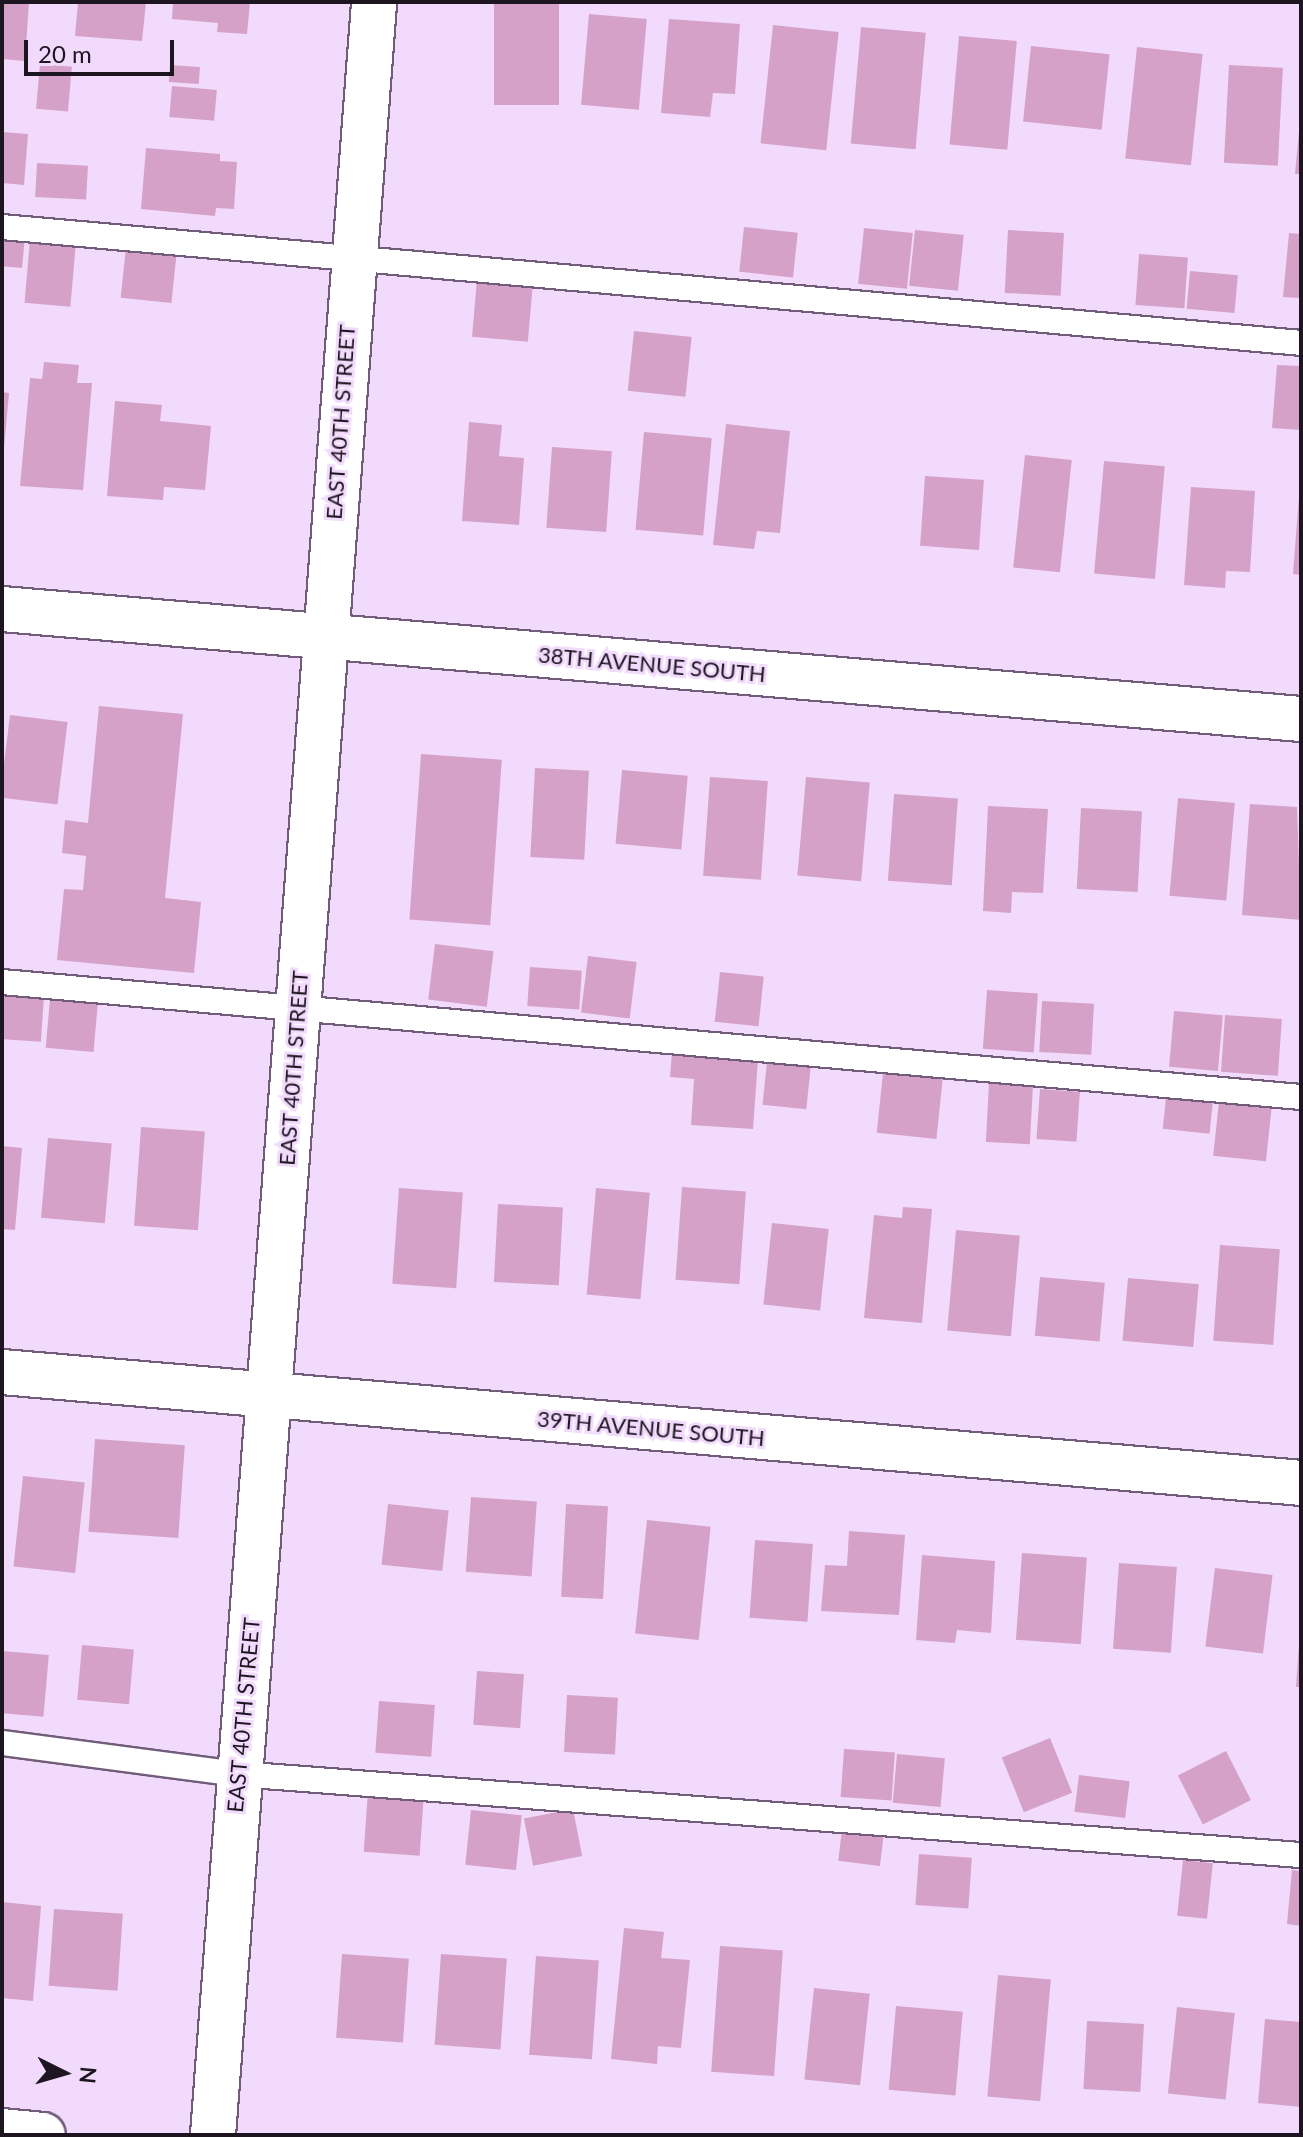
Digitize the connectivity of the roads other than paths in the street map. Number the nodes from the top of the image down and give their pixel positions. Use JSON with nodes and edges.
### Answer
{"nodes":[{"id":1,"x":374,"y":2,"type":"edge"},
{"id":2,"x":2,"y":227,"type":"edge"},
{"id":3,"x":351,"y":256,"type":"junction"},
{"id":4,"x":1301,"y":343,"type":"edge"},
{"id":5,"x":2,"y":609,"type":"edge"},
{"id":6,"x":326,"y":636,"type":"junction"},
{"id":7,"x":1301,"y":719,"type":"edge"},
{"id":8,"x":2,"y":982,"type":"edge"},
{"id":9,"x":298,"y":1007,"type":"junction"},
{"id":10,"x":1301,"y":1097,"type":"edge"},
{"id":11,"x":2,"y":1372,"type":"edge"},
{"id":12,"x":269,"y":1395,"type":"junction"},
{"id":13,"x":1301,"y":1483,"type":"edge"},
{"id":14,"x":2,"y":1743,"type":"edge"},
{"id":15,"x":238,"y":1774,"type":"junction"},
{"id":16,"x":1301,"y":1855,"type":"edge"},
{"id":17,"x":2,"y":2131,"type":"edge"},
{"id":18,"x":43,"y":2135,"type":"edge"},
{"id":19,"x":213,"y":2135,"type":"edge"}],
"edges":[{"from":1,"to":3,"type":"street","name":"EAST 40TH STREET"},
{"from":2,"to":3,"type":"lane"},
{"from":3,"to":4,"type":"lane"},
{"from":3,"to":6,"type":"street","name":"EAST 40TH STREET"},
{"from":5,"to":6,"type":"street","name":"38TH AVENUE SOUTH"},
{"from":6,"to":7,"type":"street","name":"38TH AVENUE SOUTH"},
{"from":6,"to":9,"type":"street","name":"EAST 40TH STREET"},
{"from":8,"to":9,"type":"lane"},
{"from":9,"to":10,"type":"lane"},
{"from":9,"to":12,"type":"street","name":"EAST 40TH STREET"},
{"from":11,"to":12,"type":"street","name":"39TH AVENUE SOUTH"},
{"from":12,"to":13,"type":"street","name":"39TH AVENUE SOUTH"},
{"from":12,"to":15,"type":"street","name":"EAST 40TH STREET"},
{"from":14,"to":15,"type":"lane"},
{"from":15,"to":16,"type":"lane"},
{"from":15,"to":19,"type":"street","name":"EAST 40TH STREET"},
{"from":17,"to":18,"type":"street"}]}
